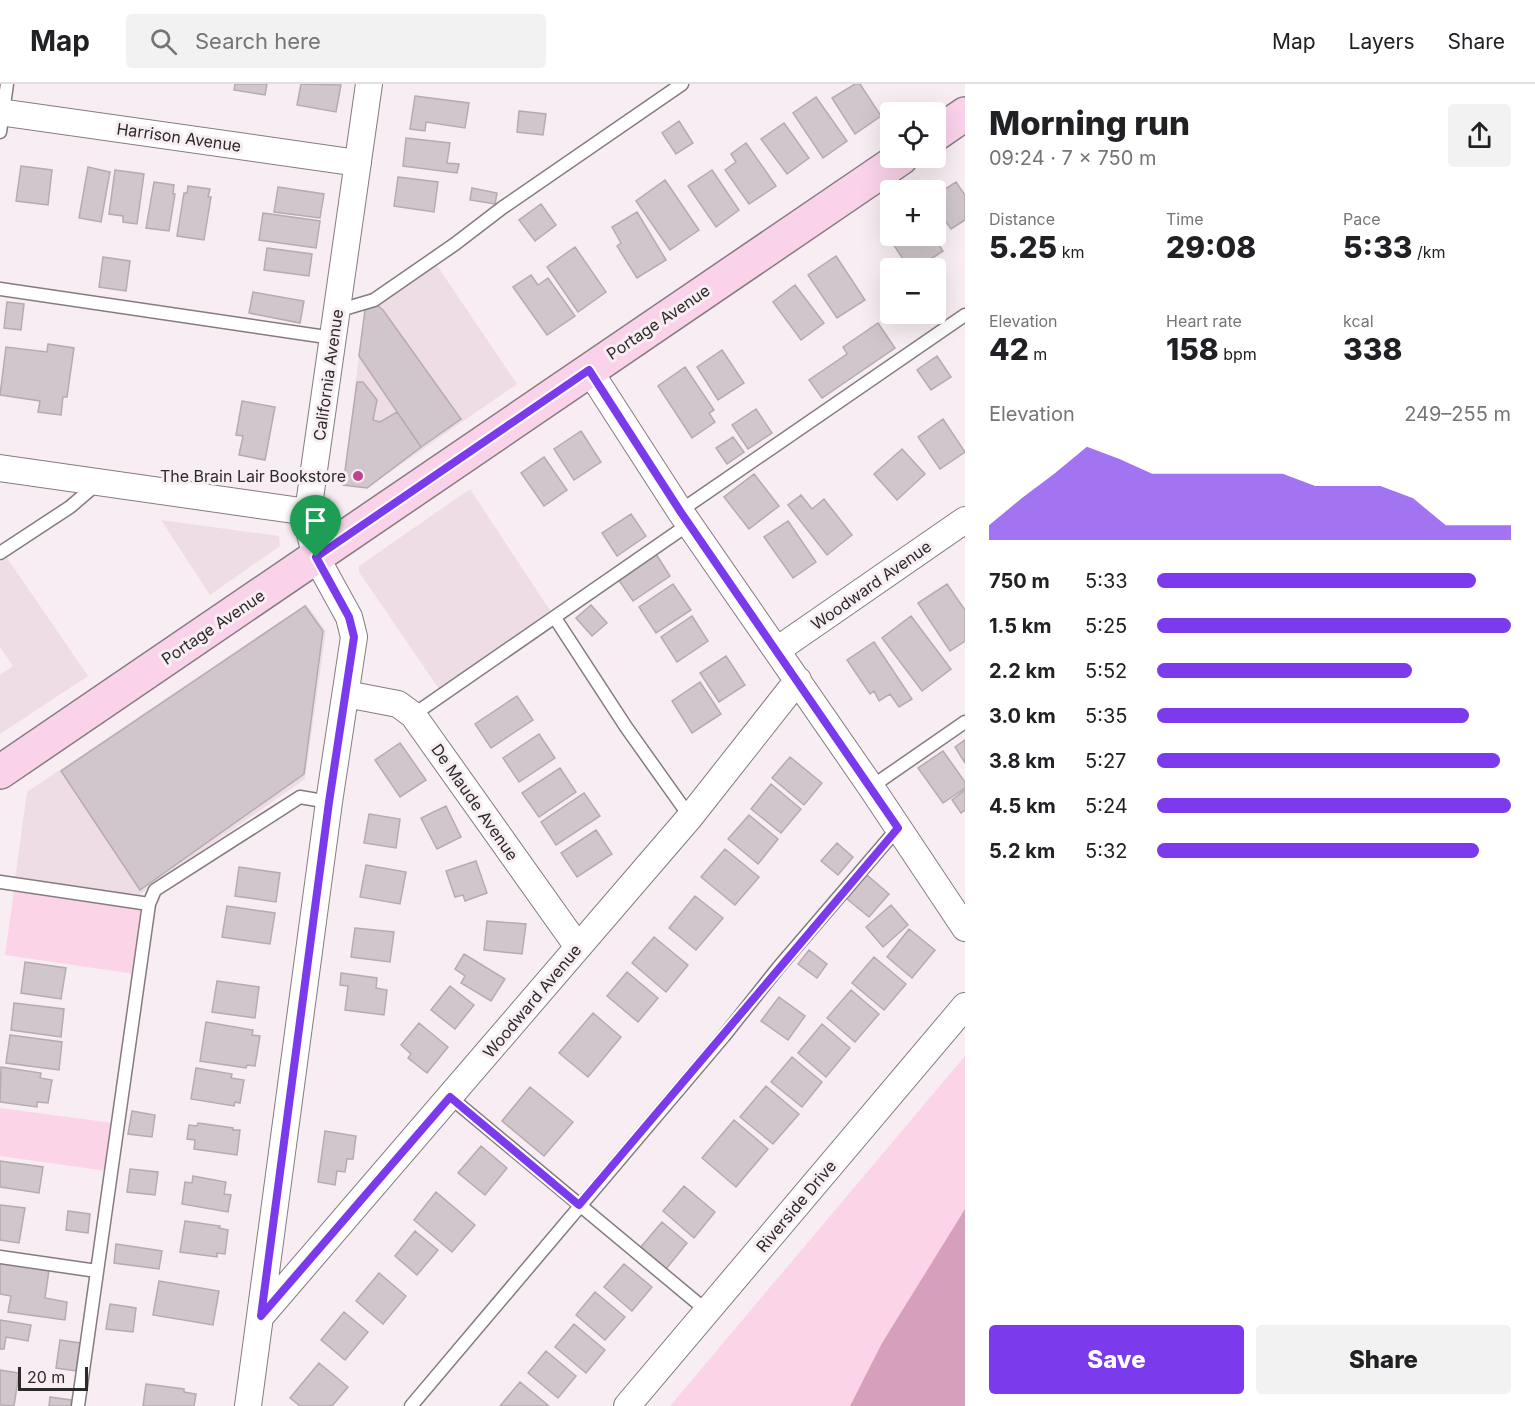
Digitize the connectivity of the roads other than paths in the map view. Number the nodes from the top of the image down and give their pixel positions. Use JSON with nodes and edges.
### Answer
{"nodes":[{"id":1,"x":7,"y":84,"type":"edge"},
{"id":2,"x":369,"y":84,"type":"edge"},
{"id":3,"x":664,"y":84,"type":"edge"},
{"id":4,"x":682,"y":84,"type":"edge"},
{"id":5,"x":662,"y":98,"type":"junction"},
{"id":6,"x":965,"y":114,"type":"edge"},
{"id":7,"x":1,"y":119,"type":"edge"},
{"id":8,"x":946,"y":127,"type":"edge"},
{"id":9,"x":358,"y":163,"type":"junction"},
{"id":10,"x":886,"y":168,"type":"edge"},
{"id":11,"x":0,"y":289,"type":"edge"},
{"id":12,"x":337,"y":311,"type":"junction"},
{"id":13,"x":965,"y":315,"type":"edge"},
{"id":14,"x":333,"y":338,"type":"junction"},
{"id":15,"x":589,"y":370,"type":"junction"},
{"id":16,"x":0,"y":468,"type":"edge"},
{"id":17,"x":99,"y":482,"type":"junction"},
{"id":18,"x":308,"y":512,"type":"junction"},
{"id":19,"x":684,"y":517,"type":"junction"},
{"id":20,"x":965,"y":520,"type":"edge"},
{"id":21,"x":0,"y":553,"type":"edge"},
{"id":22,"x":316,"y":557,"type":"junction"},
{"id":23,"x":555,"y":618,"type":"junction"},
{"id":24,"x":777,"y":650,"type":"junction"},
{"id":25,"x":798,"y":680,"type":"junction"},
{"id":26,"x":346,"y":694,"type":"junction"},
{"id":27,"x":413,"y":715,"type":"junction"},
{"id":28,"x":965,"y":722,"type":"edge"},
{"id":29,"x":1,"y":769,"type":"edge"},
{"id":30,"x":871,"y":787,"type":"junction"},
{"id":31,"x":329,"y":802,"type":"junction"},
{"id":32,"x":690,"y":817,"type":"junction"},
{"id":33,"x":898,"y":828,"type":"junction"},
{"id":34,"x":0,"y":882,"type":"edge"},
{"id":35,"x":149,"y":903,"type":"junction"},
{"id":36,"x":965,"y":928,"type":"edge"},
{"id":37,"x":578,"y":947,"type":"junction"},
{"id":38,"x":965,"y":1005,"type":"edge"},
{"id":39,"x":450,"y":1097,"type":"junction"},
{"id":40,"x":579,"y":1205,"type":"junction"},
{"id":41,"x":0,"y":1257,"type":"edge"},
{"id":42,"x":97,"y":1271,"type":"junction"},
{"id":43,"x":707,"y":1311,"type":"junction"},
{"id":44,"x":261,"y":1316,"type":"junction"},
{"id":45,"x":78,"y":1406,"type":"edge"},
{"id":46,"x":248,"y":1406,"type":"edge"},
{"id":47,"x":411,"y":1406,"type":"edge"},
{"id":48,"x":627,"y":1406,"type":"edge"}],
"edges":[{"from":1,"to":7,"type":"lane"},
{"from":2,"to":9,"type":"street","name":"California Avenue"},
{"from":3,"to":5,"type":"lane"},
{"from":4,"to":5,"type":"lane"},
{"from":5,"to":12,"type":"lane"},
{"from":6,"to":8,"type":"main road"},
{"from":7,"to":9,"type":"street","name":"Harrison Avenue"},
{"from":9,"to":12,"type":"street","name":"California Avenue"},
{"from":10,"to":15,"type":"main road","name":"Portage Avenue"},
{"from":11,"to":14,"type":"lane"},
{"from":12,"to":14,"type":"street","name":"California Avenue"},
{"from":13,"to":19,"type":"lane"},
{"from":14,"to":18,"type":"street","name":"California Avenue"},
{"from":15,"to":19,"type":"street"},
{"from":15,"to":22,"type":"main road","name":"Portage Avenue"},
{"from":16,"to":17,"type":"street"},
{"from":17,"to":18,"type":"street"},
{"from":17,"to":21,"type":"lane"},
{"from":18,"to":22,"type":"street","name":"California Avenue"},
{"from":19,"to":23,"type":"lane"},
{"from":19,"to":24,"type":"street"},
{"from":20,"to":24,"type":"street","name":"Woodward Avenue"},
{"from":22,"to":26,"type":"street","name":"California Avenue"},
{"from":22,"to":29,"type":"main road","name":"Portage Avenue"},
{"from":23,"to":27,"type":"lane"},
{"from":23,"to":32,"type":"lane"},
{"from":24,"to":25,"type":"street"},
{"from":25,"to":30,"type":"street"},
{"from":25,"to":32,"type":"street","name":"Woodward Avenue"},
{"from":26,"to":27,"type":"street","name":"De Maude Avenue"},
{"from":26,"to":31,"type":"street","name":"California Avenue"},
{"from":27,"to":37,"type":"street","name":"De Maude Avenue"},
{"from":28,"to":30,"type":"lane"},
{"from":30,"to":33,"type":"street"},
{"from":31,"to":35,"type":"lane"},
{"from":31,"to":44,"type":"street","name":"California Avenue"},
{"from":32,"to":37,"type":"street","name":"Woodward Avenue"},
{"from":33,"to":36,"type":"street"},
{"from":33,"to":40,"type":"lane"},
{"from":34,"to":35,"type":"lane"},
{"from":35,"to":42,"type":"lane"},
{"from":37,"to":39,"type":"street","name":"Woodward Avenue"},
{"from":38,"to":43,"type":"street","name":"Riverside Drive"},
{"from":39,"to":40,"type":"lane"},
{"from":39,"to":44,"type":"street","name":"Woodward Avenue"},
{"from":40,"to":43,"type":"lane"},
{"from":40,"to":47,"type":"lane"},
{"from":41,"to":42,"type":"lane"},
{"from":42,"to":45,"type":"lane"},
{"from":43,"to":48,"type":"street","name":"Riverside Drive"},
{"from":44,"to":46,"type":"street","name":"California Avenue"}]}
